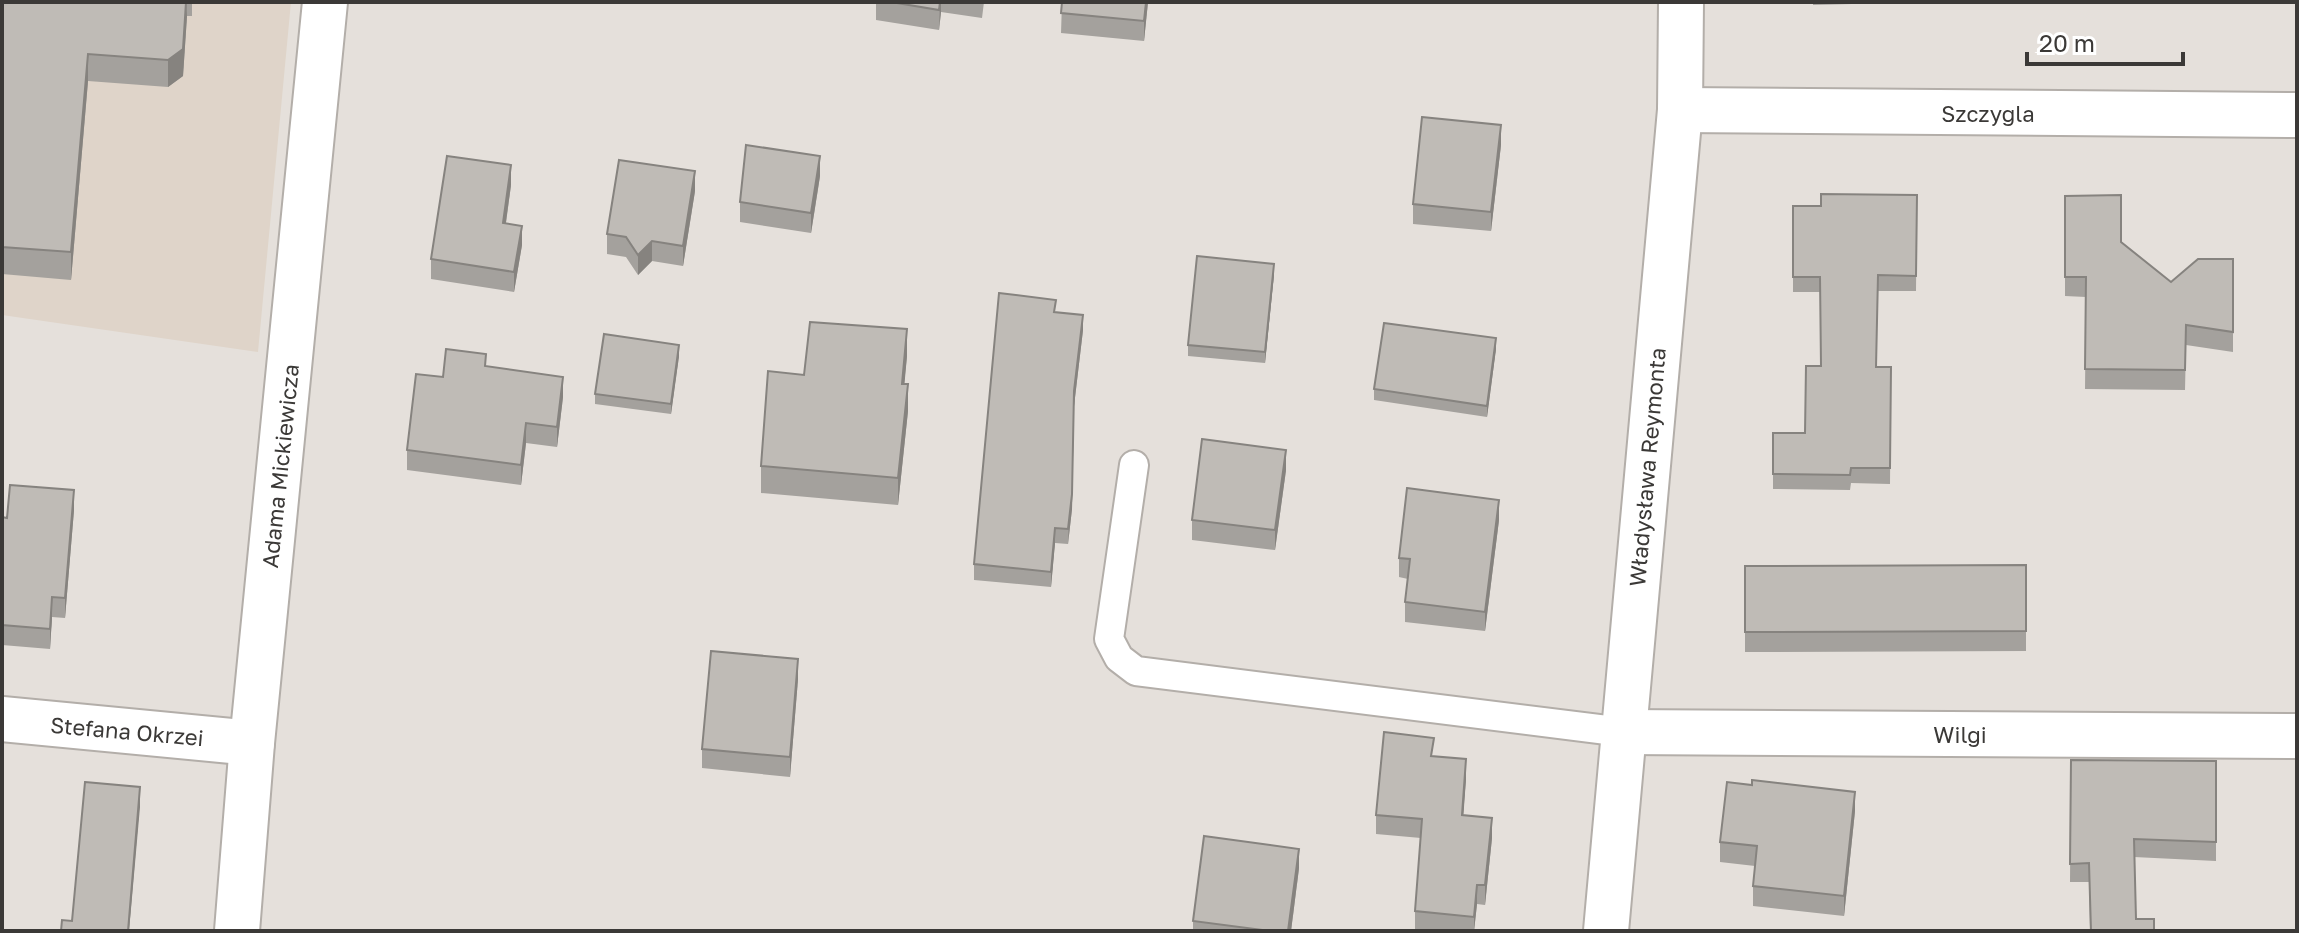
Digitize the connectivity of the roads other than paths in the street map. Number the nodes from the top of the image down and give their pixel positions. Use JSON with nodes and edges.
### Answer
{"nodes":[{"id":1,"x":325,"y":2,"type":"edge"},
{"id":2,"x":1681,"y":2,"type":"edge"},
{"id":3,"x":1680,"y":110,"type":"junction"},
{"id":4,"x":2297,"y":115,"type":"edge"},
{"id":5,"x":1134,"y":465,"type":"dead end"},
{"id":6,"x":2,"y":719,"type":"edge"},
{"id":7,"x":1623,"y":732,"type":"junction"},
{"id":8,"x":2297,"y":736,"type":"edge"},
{"id":9,"x":252,"y":743,"type":"junction"},
{"id":10,"x":237,"y":931,"type":"edge"},
{"id":11,"x":1606,"y":931,"type":"edge"}],
"edges":[{"from":1,"to":9,"type":"street","name":"Adama Mickiewicza"},
{"from":2,"to":3,"type":"street","name":"Władysława Reymonta"},
{"from":3,"to":4,"type":"street","name":"Szczygla"},
{"from":3,"to":7,"type":"street","name":"Władysława Reymonta"},
{"from":5,"to":7,"type":"lane"},
{"from":6,"to":9,"type":"street","name":"Stefana Okrzei"},
{"from":7,"to":8,"type":"street","name":"Wilgi"},
{"from":7,"to":11,"type":"street","name":"Władysława Reymonta"},
{"from":9,"to":10,"type":"street","name":"Adama Mickiewicza"}]}
